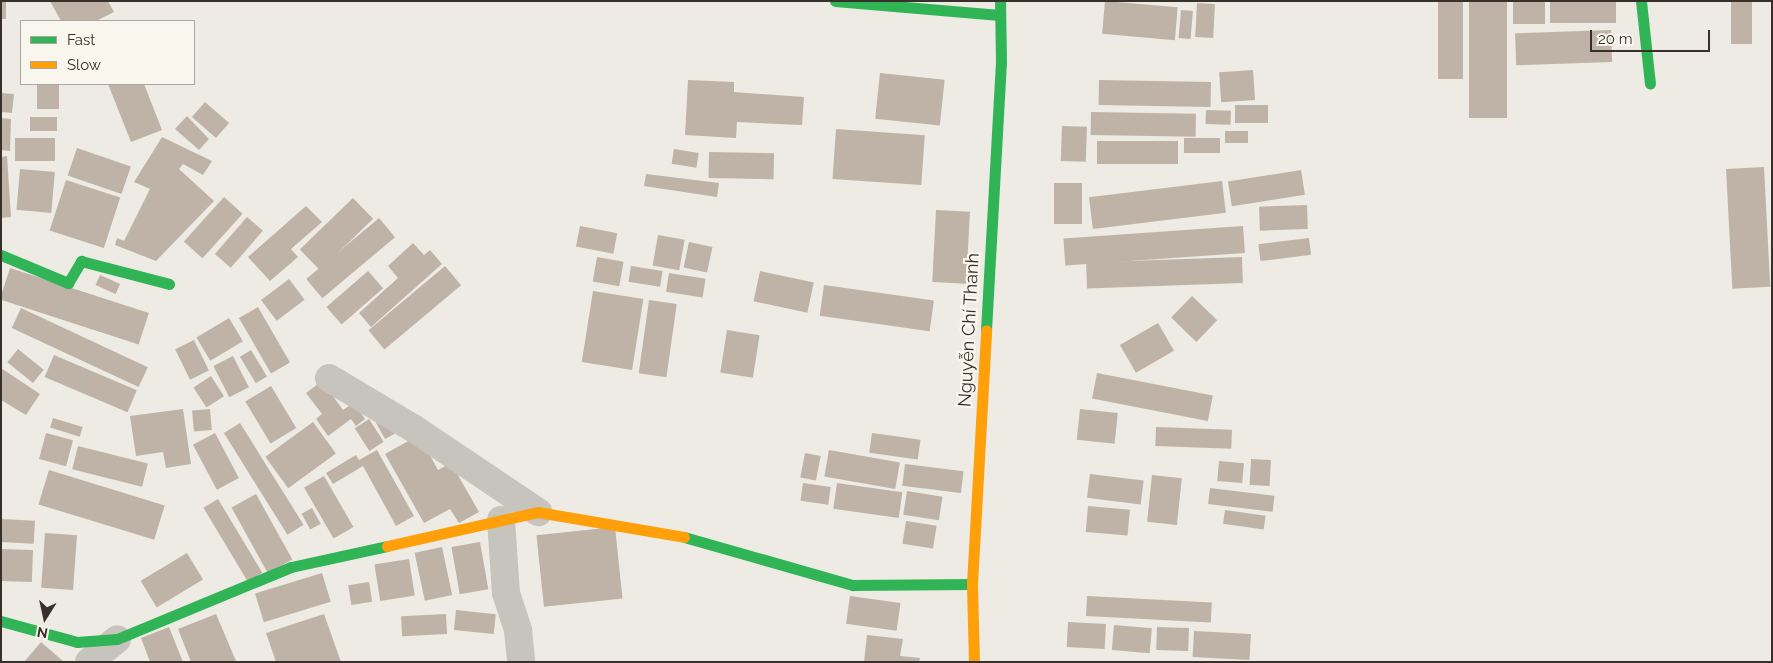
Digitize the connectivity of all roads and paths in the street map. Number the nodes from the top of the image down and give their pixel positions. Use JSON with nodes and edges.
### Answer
{"nodes":[{"id":1,"x":835,"y":1,"type":"edge"},
{"id":2,"x":1000,"y":1,"type":"edge"},
{"id":3,"x":1641,"y":1,"type":"edge"},
{"id":4,"x":999,"y":15,"type":"junction"},
{"id":5,"x":1650,"y":84,"type":"dead end"},
{"id":6,"x":1,"y":254,"type":"edge"},
{"id":7,"x":169,"y":284,"type":"dead end"},
{"id":8,"x":329,"y":378,"type":"dead end"},
{"id":9,"x":538,"y":512,"type":"junction"},
{"id":10,"x":501,"y":520,"type":"junction"},
{"id":11,"x":972,"y":584,"type":"junction"},
{"id":12,"x":1,"y":621,"type":"edge"},
{"id":13,"x":117,"y":639,"type":"junction"},
{"id":14,"x":89,"y":662,"type":"edge"},
{"id":15,"x":521,"y":662,"type":"edge"},
{"id":16,"x":974,"y":662,"type":"edge"}],
"edges":[{"from":1,"to":4,"type":"street"},
{"from":2,"to":4,"type":"street","name":"Nguyễn Chí Thanh"},
{"from":3,"to":5,"type":"street"},
{"from":4,"to":11,"type":"street","name":"Nguyễn Chí Thanh"},
{"from":6,"to":7,"type":"street"},
{"from":8,"to":9,"type":"street"},
{"from":9,"to":10,"type":"street"},
{"from":9,"to":11,"type":"street"},
{"from":10,"to":13,"type":"street"},
{"from":10,"to":15,"type":"street"},
{"from":11,"to":16,"type":"street","name":"Nguyễn Chí Thanh"},
{"from":12,"to":13,"type":"street"},
{"from":13,"to":14,"type":"street"}]}
